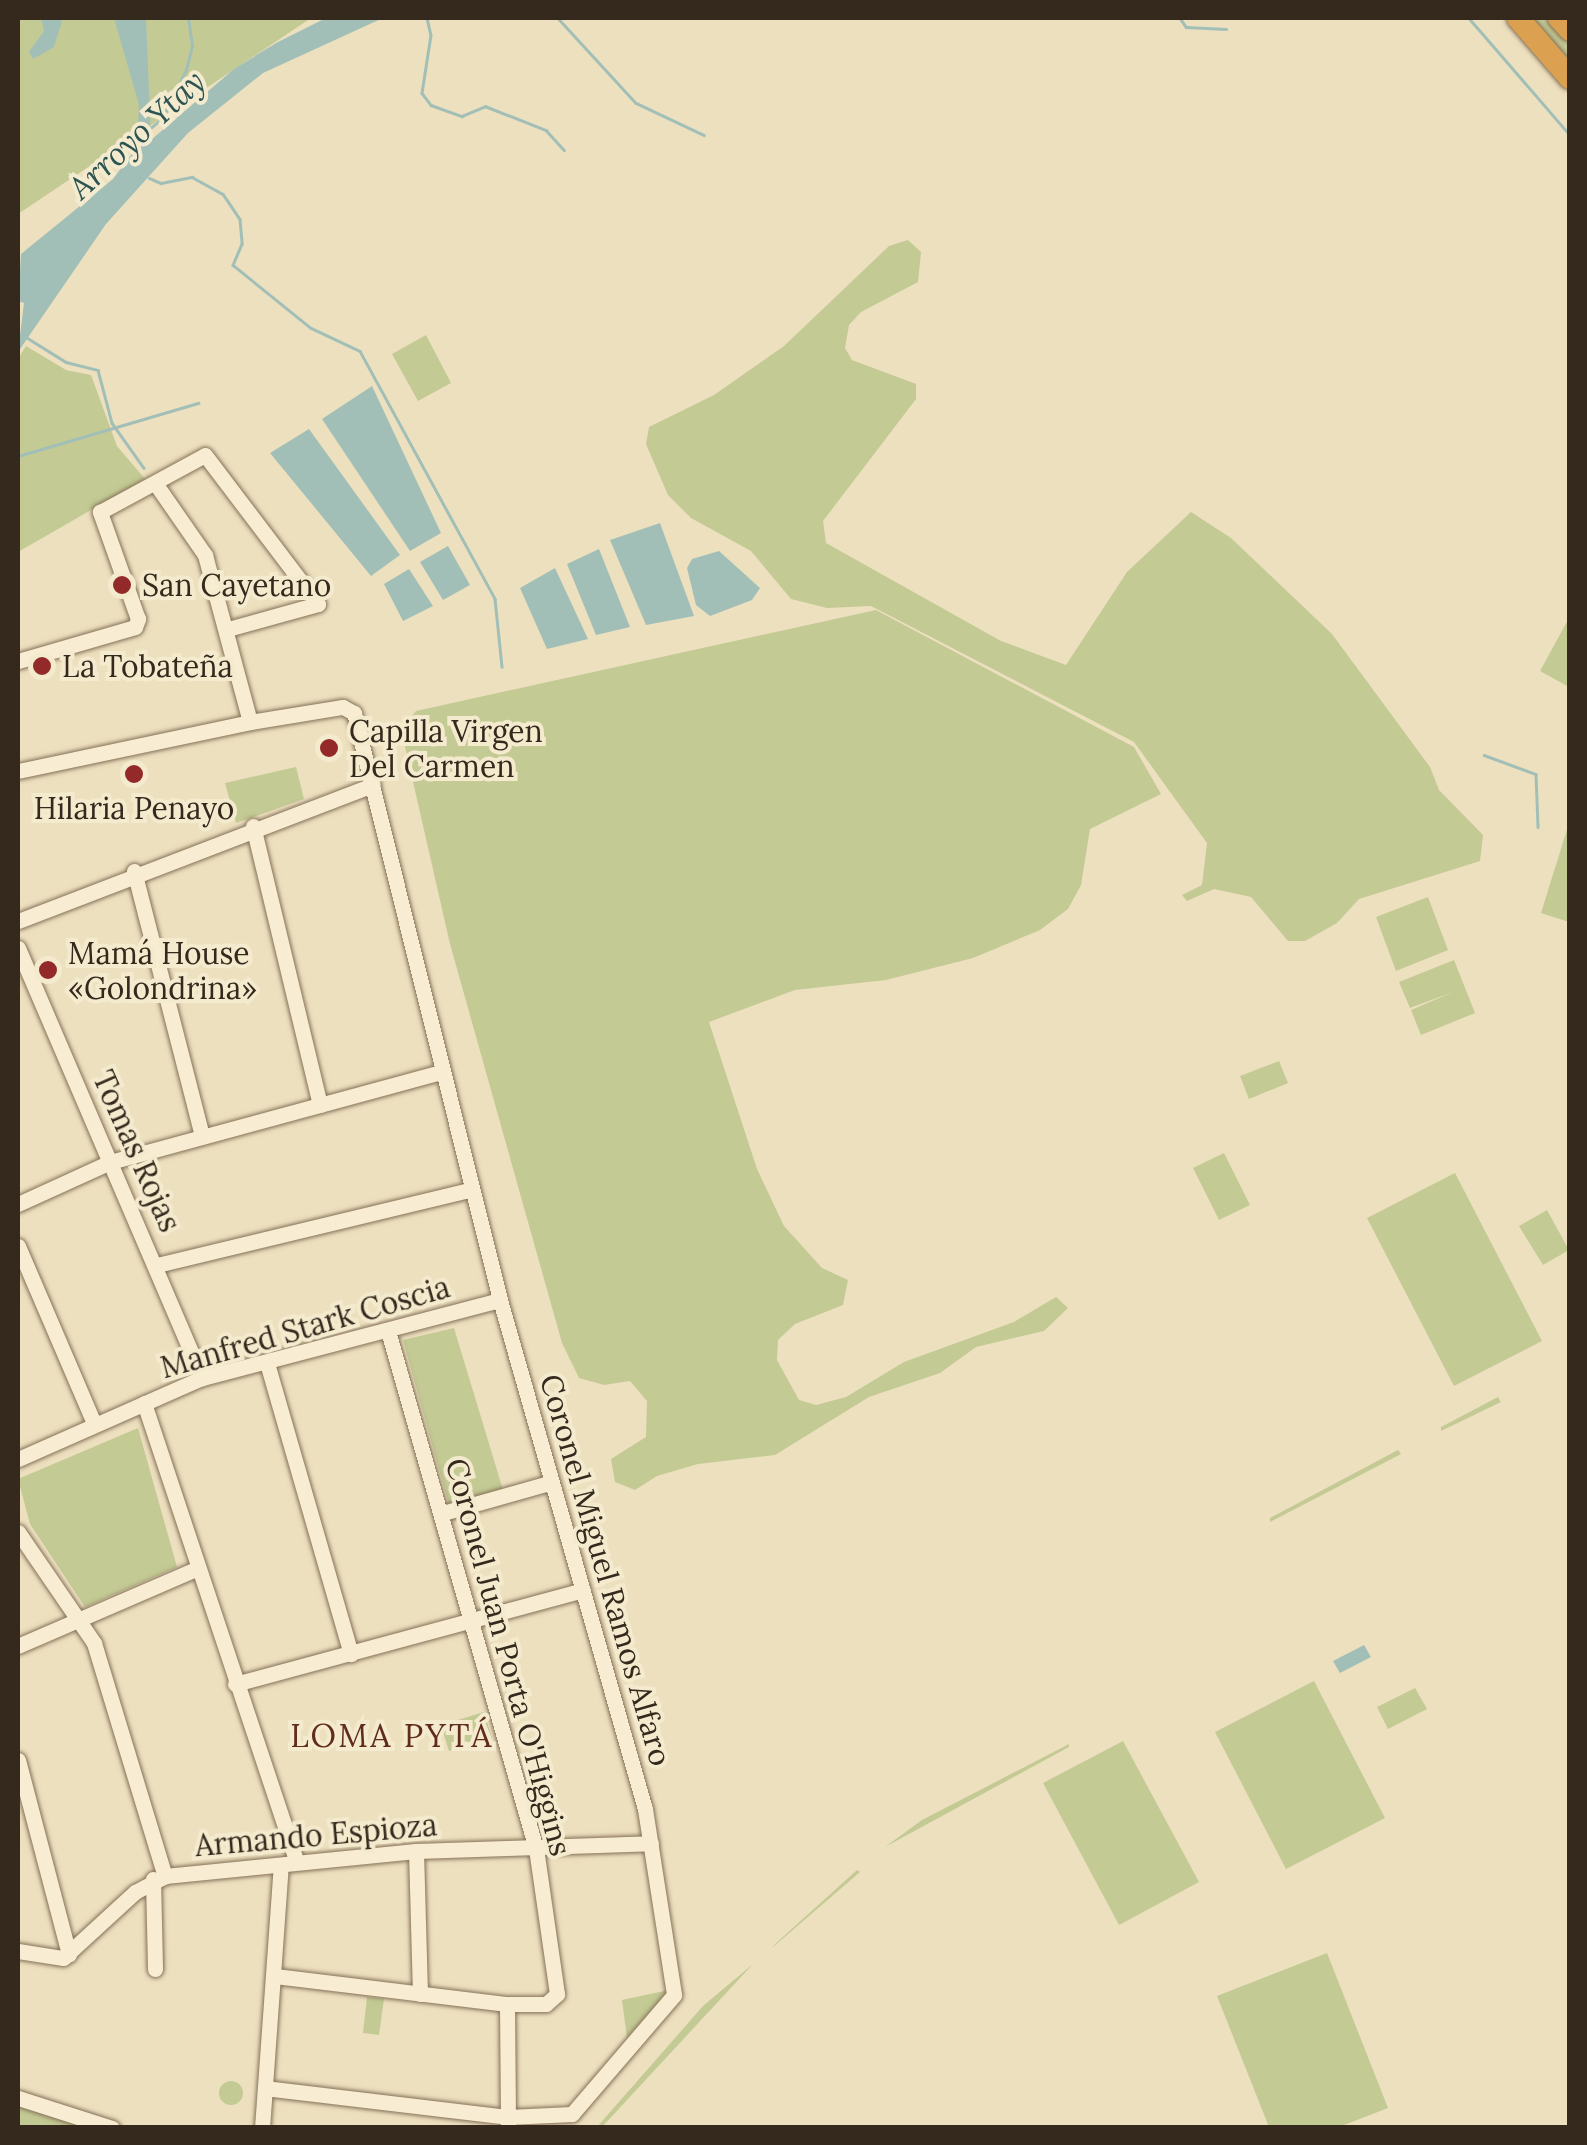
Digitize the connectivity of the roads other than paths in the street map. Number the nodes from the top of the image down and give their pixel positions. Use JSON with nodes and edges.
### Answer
{"nodes":[{"id":1,"x":1518,"y":18,"type":"edge"},
{"id":2,"x":1559,"y":18,"type":"edge"},
{"id":3,"x":1570,"y":30,"type":"edge"},
{"id":4,"x":1570,"y":78,"type":"edge"},
{"id":5,"x":154,"y":483,"type":"junction"},
{"id":6,"x":228,"y":629,"type":"junction"},
{"id":7,"x":18,"y":660,"type":"edge"},
{"id":8,"x":250,"y":722,"type":"junction"},
{"id":9,"x":18,"y":772,"type":"edge"},
{"id":10,"x":373,"y":785,"type":"junction"},
{"id":11,"x":253,"y":826,"type":"junction"},
{"id":12,"x":134,"y":871,"type":"junction"},
{"id":13,"x":18,"y":921,"type":"edge"},
{"id":14,"x":18,"y":948,"type":"edge"},
{"id":15,"x":441,"y":1072,"type":"junction"},
{"id":16,"x":320,"y":1105,"type":"junction"},
{"id":17,"x":202,"y":1136,"type":"junction"},
{"id":18,"x":110,"y":1162,"type":"junction"},
{"id":19,"x":470,"y":1190,"type":"junction"},
{"id":20,"x":18,"y":1204,"type":"edge"},
{"id":21,"x":18,"y":1246,"type":"edge"},
{"id":22,"x":157,"y":1265,"type":"junction"},
{"id":23,"x":500,"y":1300,"type":"junction"},
{"id":24,"x":388,"y":1332,"type":"junction"},
{"id":25,"x":266,"y":1362,"type":"junction"},
{"id":26,"x":202,"y":1378,"type":"junction"},
{"id":27,"x":144,"y":1403,"type":"junction"},
{"id":28,"x":94,"y":1423,"type":"junction"},
{"id":29,"x":18,"y":1459,"type":"edge"},
{"id":30,"x":549,"y":1483,"type":"junction"},
{"id":31,"x":443,"y":1513,"type":"junction"},
{"id":32,"x":18,"y":1532,"type":"edge"},
{"id":33,"x":198,"y":1568,"type":"junction"},
{"id":34,"x":583,"y":1590,"type":"junction"},
{"id":35,"x":82,"y":1617,"type":"junction"},
{"id":36,"x":472,"y":1623,"type":"junction"},
{"id":37,"x":18,"y":1646,"type":"edge"},
{"id":38,"x":351,"y":1654,"type":"junction"},
{"id":39,"x":234,"y":1684,"type":"junction"},
{"id":40,"x":18,"y":1760,"type":"edge"},
{"id":41,"x":651,"y":1843,"type":"junction"},
{"id":42,"x":536,"y":1849,"type":"junction"},
{"id":43,"x":416,"y":1851,"type":"junction"},
{"id":44,"x":289,"y":1864,"type":"junction"},
{"id":45,"x":159,"y":1878,"type":"junction"},
{"id":46,"x":18,"y":1951,"type":"edge"},
{"id":47,"x":68,"y":1954,"type":"junction"},
{"id":48,"x":154,"y":1970,"type":"dead end"},
{"id":49,"x":275,"y":1976,"type":"junction"},
{"id":50,"x":420,"y":1994,"type":"junction"},
{"id":51,"x":507,"y":2004,"type":"junction"},
{"id":52,"x":266,"y":2088,"type":"junction"},
{"id":53,"x":18,"y":2098,"type":"edge"},
{"id":54,"x":508,"y":2122,"type":"edge"},
{"id":55,"x":112,"y":2128,"type":"edge"},
{"id":56,"x":262,"y":2128,"type":"edge"}],
"edges":[{"from":1,"to":4,"type":"highway"},
{"from":2,"to":3,"type":"highway"},
{"from":5,"to":6,"type":"street"},
{"from":5,"to":6,"type":"street"},
{"from":5,"to":7,"type":"street"},
{"from":6,"to":8,"type":"street"},
{"from":8,"to":9,"type":"street"},
{"from":8,"to":10,"type":"street","name":"Coronel Miguel Ramos Alfaro"},
{"from":10,"to":11,"type":"street"},
{"from":10,"to":15,"type":"street","name":"Coronel Miguel Ramos Alfaro"},
{"from":11,"to":12,"type":"street"},
{"from":11,"to":16,"type":"street"},
{"from":12,"to":13,"type":"street"},
{"from":12,"to":17,"type":"street"},
{"from":14,"to":18,"type":"street","name":"Tomas Rojas"},
{"from":15,"to":16,"type":"street"},
{"from":15,"to":19,"type":"street","name":"Coronel Miguel Ramos Alfaro"},
{"from":16,"to":17,"type":"street"},
{"from":17,"to":18,"type":"street"},
{"from":18,"to":20,"type":"street"},
{"from":18,"to":22,"type":"street","name":"Tomas Rojas"},
{"from":19,"to":22,"type":"street"},
{"from":19,"to":23,"type":"street","name":"Coronel Miguel Ramos Alfaro"},
{"from":21,"to":28,"type":"street"},
{"from":22,"to":26,"type":"street","name":"Tomas Rojas"},
{"from":23,"to":24,"type":"street","name":"Manfred Stark Coscia"},
{"from":23,"to":30,"type":"street","name":"Coronel Miguel Ramos Alfaro"},
{"from":24,"to":25,"type":"street","name":"Manfred Stark Coscia"},
{"from":24,"to":31,"type":"street","name":"Coronel Juan Porta O'Higgins"},
{"from":25,"to":26,"type":"street","name":"Manfred Stark Coscia"},
{"from":25,"to":38,"type":"street"},
{"from":26,"to":27,"type":"street","name":"Manfred Stark Coscia"},
{"from":27,"to":28,"type":"street","name":"Manfred Stark Coscia"},
{"from":27,"to":33,"type":"street"},
{"from":28,"to":29,"type":"street","name":"Manfred Stark Coscia"},
{"from":30,"to":31,"type":"street"},
{"from":30,"to":34,"type":"street","name":"Coronel Miguel Ramos Alfaro"},
{"from":31,"to":36,"type":"street","name":"Coronel Juan Porta O'Higgins"},
{"from":32,"to":35,"type":"street"},
{"from":33,"to":35,"type":"street"},
{"from":33,"to":39,"type":"street"},
{"from":34,"to":36,"type":"street"},
{"from":34,"to":41,"type":"street","name":"Coronel Miguel Ramos Alfaro"},
{"from":35,"to":37,"type":"street"},
{"from":35,"to":45,"type":"street"},
{"from":36,"to":38,"type":"street"},
{"from":36,"to":42,"type":"street","name":"Coronel Juan Porta O'Higgins"},
{"from":38,"to":39,"type":"street"},
{"from":39,"to":44,"type":"street"},
{"from":40,"to":47,"type":"street"},
{"from":41,"to":42,"type":"street","name":"Armando Espioza"},
{"from":41,"to":54,"type":"street","name":"Coronel Miguel Ramos Alfaro"},
{"from":42,"to":43,"type":"street","name":"Armando Espioza"},
{"from":42,"to":51,"type":"street","name":"Coronel Juan Porta O'Higgins"},
{"from":43,"to":44,"type":"street","name":"Armando Espioza"},
{"from":43,"to":50,"type":"street"},
{"from":44,"to":45,"type":"street","name":"Armando Espioza"},
{"from":44,"to":49,"type":"street"},
{"from":45,"to":47,"type":"street"},
{"from":45,"to":48,"type":"street"},
{"from":46,"to":47,"type":"street"},
{"from":49,"to":50,"type":"street"},
{"from":49,"to":52,"type":"street"},
{"from":50,"to":51,"type":"street"},
{"from":51,"to":54,"type":"street"},
{"from":52,"to":54,"type":"street","name":"Coronel Miguel Ramos Alfaro"},
{"from":52,"to":56,"type":"street"},
{"from":53,"to":55,"type":"street"}]}
